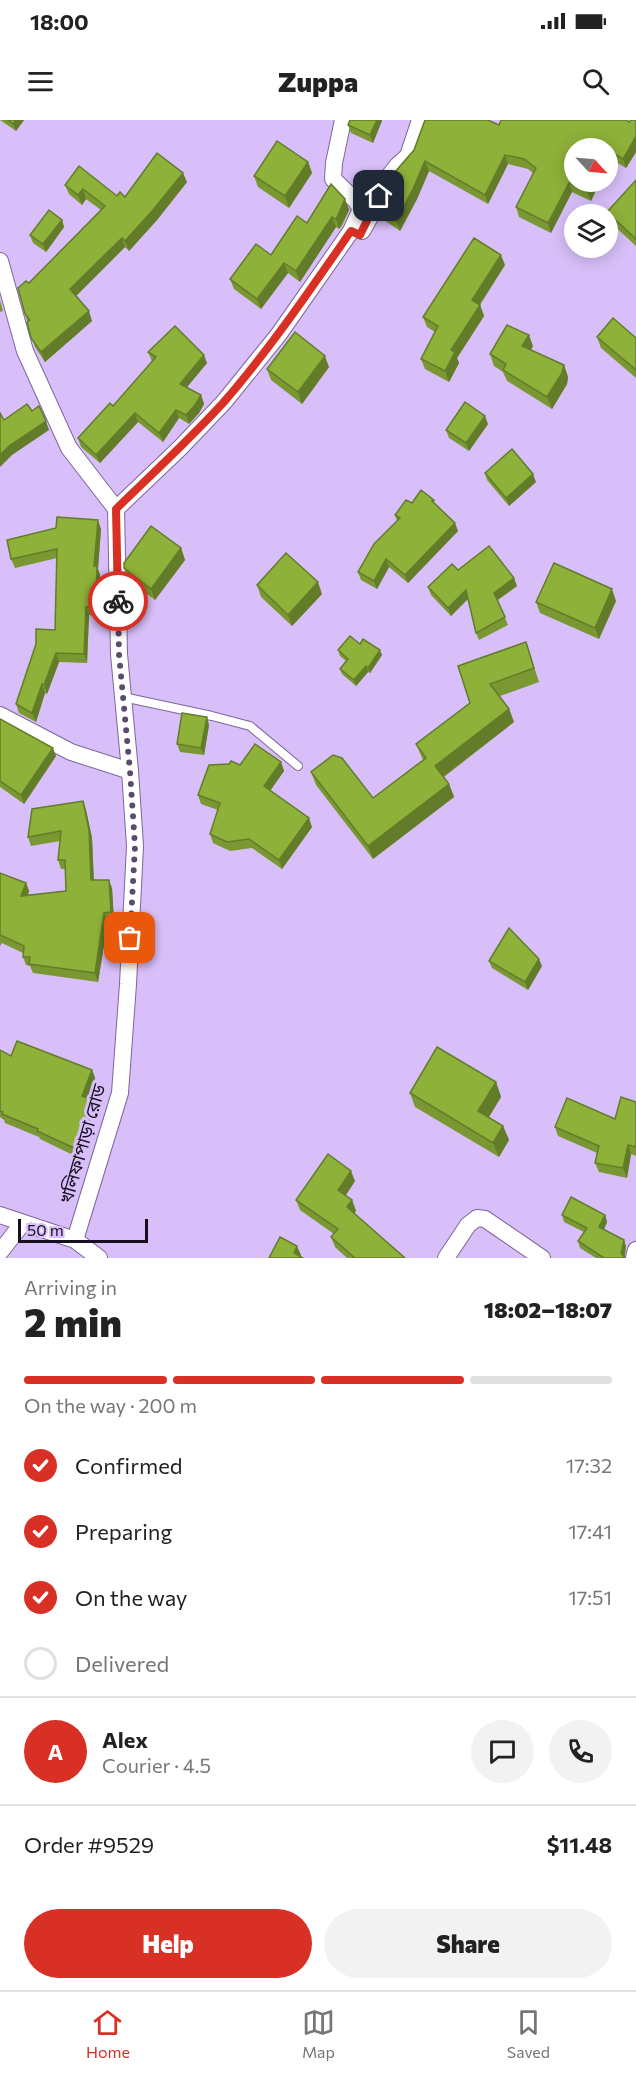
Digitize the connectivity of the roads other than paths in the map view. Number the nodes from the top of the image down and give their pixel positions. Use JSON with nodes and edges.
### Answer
{"nodes":[{"id":1,"x":343,"y":120,"type":"edge"},
{"id":2,"x":420,"y":120,"type":"edge"},
{"id":3,"x":351,"y":231,"type":"junction"},
{"id":4,"x":0,"y":261,"type":"edge"},
{"id":5,"x":116,"y":509,"type":"junction"},
{"id":6,"x":123,"y":697,"type":"junction"},
{"id":7,"x":0,"y":715,"type":"edge"},
{"id":8,"x":298,"y":766,"type":"dead end"},
{"id":9,"x":130,"y":771,"type":"junction"},
{"id":10,"x":0,"y":1215,"type":"edge"},
{"id":11,"x":22,"y":1224,"type":"junction"},
{"id":12,"x":75,"y":1240,"type":"junction"},
{"id":13,"x":636,"y":1250,"type":"edge"},
{"id":14,"x":0,"y":1252,"type":"edge"},
{"id":15,"x":99,"y":1258,"type":"edge"},
{"id":16,"x":446,"y":1258,"type":"edge"},
{"id":17,"x":542,"y":1258,"type":"edge"},
{"id":18,"x":634,"y":1258,"type":"edge"}],
"edges":[{"from":1,"to":3,"type":"street"},
{"from":2,"to":3,"type":"street"},
{"from":3,"to":5,"type":"street"},
{"from":4,"to":5,"type":"street"},
{"from":5,"to":6,"type":"street","name":"খলিফাপাড়া রোড"},
{"from":6,"to":8,"type":"lane"},
{"from":6,"to":9,"type":"street","name":"খলিফাপাড়া রোড"},
{"from":7,"to":9,"type":"street"},
{"from":9,"to":12,"type":"street","name":"খলিফাপাড়া রোড"},
{"from":10,"to":11,"type":"street"},
{"from":11,"to":12,"type":"street"},
{"from":11,"to":14,"type":"street"},
{"from":12,"to":15,"type":"street"},
{"from":13,"to":18,"type":"street"},
{"from":16,"to":17,"type":"street"}]}
